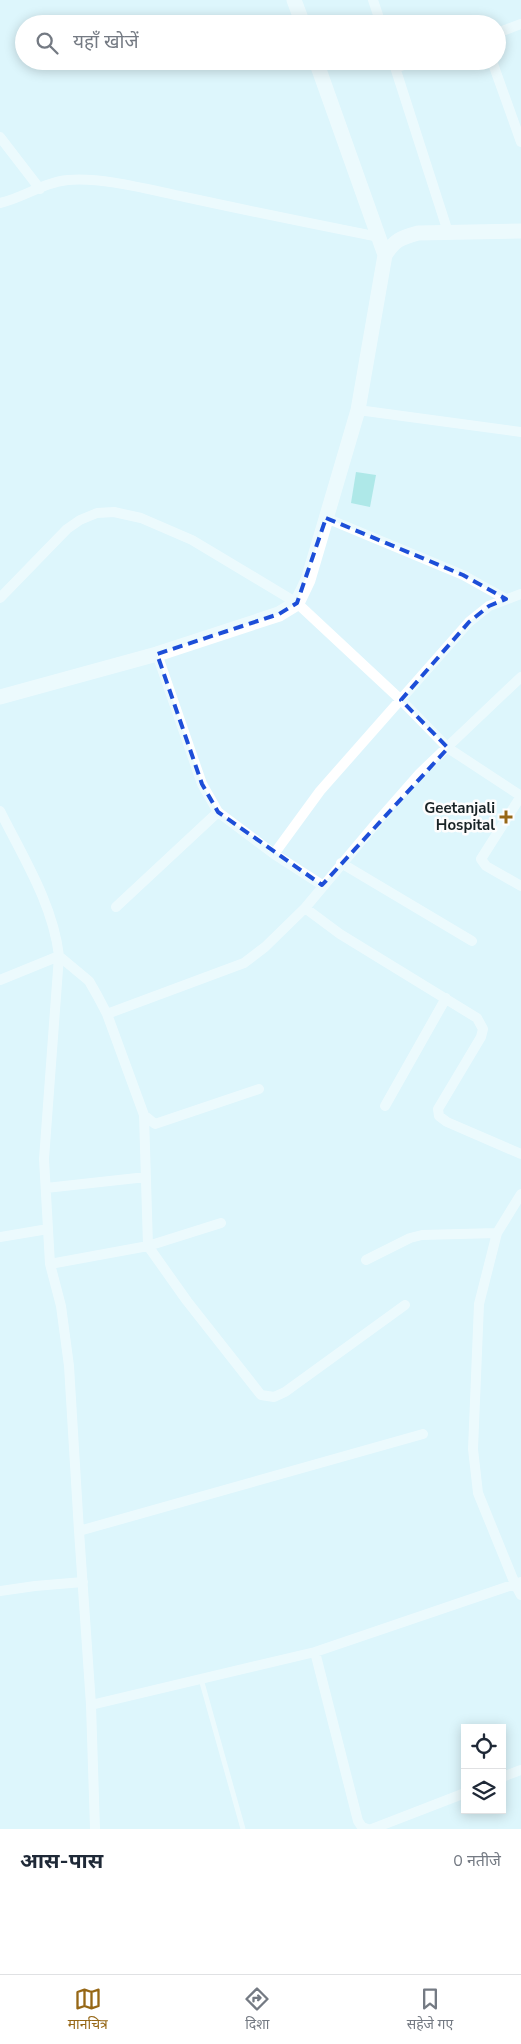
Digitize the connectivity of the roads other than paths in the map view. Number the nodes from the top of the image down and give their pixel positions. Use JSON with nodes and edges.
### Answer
{"nodes":[{"id":1,"x":294,"y":0,"type":"edge"},
{"id":2,"x":373,"y":0,"type":"edge"},
{"id":3,"x":300,"y":15,"type":"edge"},
{"id":4,"x":377,"y":15,"type":"edge"},
{"id":5,"x":521,"y":24,"type":"edge"},
{"id":6,"x":506,"y":30,"type":"edge"},
{"id":7,"x":319,"y":70,"type":"edge"},
{"id":8,"x":396,"y":70,"type":"edge"},
{"id":9,"x":495,"y":70,"type":"edge"},
{"id":10,"x":0,"y":137,"type":"edge"},
{"id":11,"x":521,"y":142,"type":"edge"},
{"id":12,"x":40,"y":189,"type":"junction"},
{"id":13,"x":0,"y":203,"type":"edge"},
{"id":14,"x":521,"y":231,"type":"edge"},
{"id":15,"x":448,"y":232,"type":"junction"},
{"id":16,"x":379,"y":237,"type":"junction"},
{"id":17,"x":385,"y":256,"type":"junction"},
{"id":18,"x":358,"y":410,"type":"junction"},
{"id":19,"x":521,"y":432,"type":"edge"},
{"id":20,"x":326,"y":518,"type":"junction"},
{"id":21,"x":521,"y":594,"type":"edge"},
{"id":22,"x":0,"y":598,"type":"edge"},
{"id":23,"x":506,"y":599,"type":"junction"},
{"id":24,"x":297,"y":603,"type":"junction"},
{"id":25,"x":157,"y":654,"type":"junction"},
{"id":26,"x":521,"y":676,"type":"edge"},
{"id":27,"x":0,"y":697,"type":"edge"},
{"id":28,"x":401,"y":700,"type":"junction"},
{"id":29,"x":448,"y":748,"type":"junction"},
{"id":30,"x":521,"y":796,"type":"edge"},
{"id":31,"x":0,"y":811,"type":"edge"},
{"id":32,"x":218,"y":812,"type":"junction"},
{"id":33,"x":274,"y":854,"type":"junction"},
{"id":34,"x":341,"y":863,"type":"junction"},
{"id":35,"x":322,"y":885,"type":"junction"},
{"id":36,"x":521,"y":886,"type":"edge"},
{"id":37,"x":116,"y":907,"type":"dead end"},
{"id":38,"x":305,"y":908,"type":"junction"},
{"id":39,"x":472,"y":941,"type":"dead end"},
{"id":40,"x":59,"y":956,"type":"junction"},
{"id":41,"x":0,"y":980,"type":"edge"},
{"id":42,"x":446,"y":998,"type":"junction"},
{"id":43,"x":107,"y":1014,"type":"junction"},
{"id":44,"x":259,"y":1089,"type":"dead end"},
{"id":45,"x":385,"y":1106,"type":"dead end"},
{"id":46,"x":144,"y":1115,"type":"junction"},
{"id":47,"x":521,"y":1154,"type":"edge"},
{"id":48,"x":146,"y":1177,"type":"junction"},
{"id":49,"x":46,"y":1188,"type":"junction"},
{"id":50,"x":521,"y":1194,"type":"edge"},
{"id":51,"x":221,"y":1223,"type":"dead end"},
{"id":52,"x":48,"y":1229,"type":"junction"},
{"id":53,"x":497,"y":1233,"type":"junction"},
{"id":54,"x":0,"y":1237,"type":"edge"},
{"id":55,"x":148,"y":1246,"type":"junction"},
{"id":56,"x":366,"y":1260,"type":"dead end"},
{"id":57,"x":50,"y":1264,"type":"junction"},
{"id":58,"x":405,"y":1305,"type":"dead end"},
{"id":59,"x":423,"y":1434,"type":"dead end"},
{"id":60,"x":79,"y":1531,"type":"junction"},
{"id":61,"x":83,"y":1582,"type":"junction"},
{"id":62,"x":518,"y":1583,"type":"edge"},
{"id":63,"x":0,"y":1591,"type":"edge"},
{"id":64,"x":521,"y":1595,"type":"edge"},
{"id":65,"x":315,"y":1652,"type":"junction"},
{"id":66,"x":201,"y":1679,"type":"junction"},
{"id":67,"x":90,"y":1705,"type":"junction"},
{"id":68,"x":521,"y":1770,"type":"edge"},
{"id":69,"x":506,"y":1776,"type":"edge"},
{"id":70,"x":461,"y":1795,"type":"edge"},
{"id":71,"x":95,"y":1829,"type":"edge"},
{"id":72,"x":243,"y":1829,"type":"edge"},
{"id":73,"x":367,"y":1829,"type":"edge"},
{"id":74,"x":372,"y":1829,"type":"edge"}],
"edges":[{"from":1,"to":3,"type":"street"},
{"from":2,"to":4,"type":"street"},
{"from":5,"to":6,"type":"street"},
{"from":7,"to":16,"type":"street"},
{"from":8,"to":15,"type":"street"},
{"from":9,"to":11,"type":"street"},
{"from":10,"to":12,"type":"street"},
{"from":12,"to":13,"type":"street"},
{"from":12,"to":16,"type":"street"},
{"from":14,"to":15,"type":"street"},
{"from":15,"to":17,"type":"street"},
{"from":16,"to":17,"type":"street"},
{"from":17,"to":18,"type":"street"},
{"from":18,"to":19,"type":"street"},
{"from":18,"to":20,"type":"street"},
{"from":20,"to":23,"type":"street"},
{"from":20,"to":24,"type":"street"},
{"from":21,"to":23,"type":"street"},
{"from":22,"to":24,"type":"street"},
{"from":23,"to":28,"type":"street"},
{"from":24,"to":25,"type":"street"},
{"from":24,"to":28,"type":"street"},
{"from":25,"to":27,"type":"street"},
{"from":25,"to":32,"type":"street"},
{"from":26,"to":29,"type":"street"},
{"from":28,"to":29,"type":"street"},
{"from":28,"to":33,"type":"street"},
{"from":29,"to":30,"type":"street"},
{"from":29,"to":34,"type":"street"},
{"from":30,"to":36,"type":"street"},
{"from":31,"to":40,"type":"street"},
{"from":32,"to":33,"type":"street"},
{"from":32,"to":37,"type":"street"},
{"from":33,"to":35,"type":"street"},
{"from":34,"to":35,"type":"street"},
{"from":34,"to":39,"type":"street"},
{"from":35,"to":38,"type":"street"},
{"from":38,"to":42,"type":"street"},
{"from":38,"to":43,"type":"street"},
{"from":40,"to":41,"type":"street"},
{"from":40,"to":43,"type":"street"},
{"from":40,"to":49,"type":"street"},
{"from":42,"to":45,"type":"street"},
{"from":42,"to":47,"type":"street"},
{"from":43,"to":46,"type":"street"},
{"from":44,"to":46,"type":"street"},
{"from":46,"to":48,"type":"street"},
{"from":48,"to":49,"type":"street"},
{"from":48,"to":55,"type":"street"},
{"from":49,"to":52,"type":"street"},
{"from":50,"to":53,"type":"street"},
{"from":51,"to":55,"type":"street"},
{"from":52,"to":54,"type":"street"},
{"from":52,"to":57,"type":"street"},
{"from":53,"to":56,"type":"street"},
{"from":53,"to":62,"type":"street"},
{"from":55,"to":57,"type":"street"},
{"from":55,"to":58,"type":"street"},
{"from":57,"to":60,"type":"street"},
{"from":59,"to":60,"type":"street"},
{"from":60,"to":61,"type":"street"},
{"from":61,"to":63,"type":"street"},
{"from":61,"to":67,"type":"street"},
{"from":62,"to":64,"type":"street"},
{"from":62,"to":65,"type":"street"},
{"from":65,"to":66,"type":"street"},
{"from":65,"to":73,"type":"street"},
{"from":66,"to":67,"type":"street"},
{"from":66,"to":72,"type":"lane"},
{"from":67,"to":71,"type":"street"},
{"from":68,"to":69,"type":"street"},
{"from":70,"to":74,"type":"street"}]}
